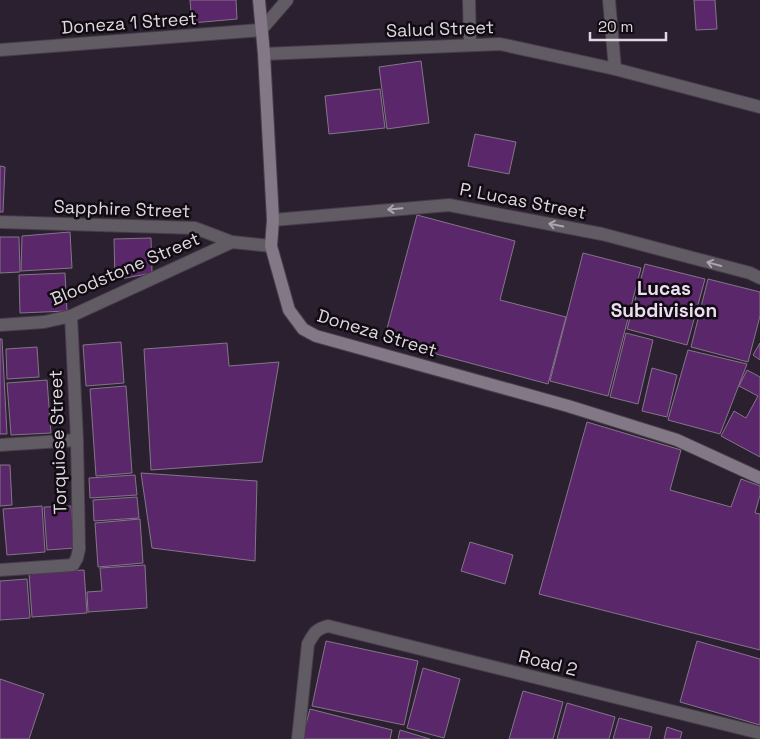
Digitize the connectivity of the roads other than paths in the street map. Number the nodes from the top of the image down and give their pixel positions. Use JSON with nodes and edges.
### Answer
{"nodes":[{"id":1,"x":259,"y":0,"type":"edge"},
{"id":2,"x":287,"y":0,"type":"edge"},
{"id":3,"x":469,"y":0,"type":"edge"},
{"id":4,"x":609,"y":0,"type":"edge"},
{"id":5,"x":261,"y":30,"type":"junction"},
{"id":6,"x":470,"y":45,"type":"junction"},
{"id":7,"x":0,"y":50,"type":"edge"},
{"id":8,"x":264,"y":54,"type":"junction"},
{"id":9,"x":615,"y":69,"type":"junction"},
{"id":10,"x":760,"y":106,"type":"edge"},
{"id":11,"x":273,"y":220,"type":"junction"},
{"id":12,"x":0,"y":222,"type":"edge"},
{"id":13,"x":232,"y":242,"type":"junction"},
{"id":14,"x":271,"y":246,"type":"junction"},
{"id":15,"x":760,"y":278,"type":"edge"},
{"id":16,"x":70,"y":316,"type":"junction"},
{"id":17,"x":0,"y":325,"type":"edge"},
{"id":18,"x":77,"y":440,"type":"junction"},
{"id":19,"x":0,"y":445,"type":"edge"},
{"id":20,"x":760,"y":478,"type":"edge"},
{"id":21,"x":0,"y":570,"type":"edge"},
{"id":22,"x":760,"y":733,"type":"edge"},
{"id":23,"x":298,"y":739,"type":"edge"}],
"edges":[{"from":1,"to":5,"type":"street","name":"Doneza Street"},
{"from":2,"to":5,"type":"street"},
{"from":3,"to":6,"type":"street"},
{"from":4,"to":9,"type":"street"},
{"from":5,"to":7,"type":"street","name":"Doneza 1 Street"},
{"from":5,"to":8,"type":"street","name":"Doneza Street"},
{"from":6,"to":8,"type":"street","name":"Salud Street"},
{"from":6,"to":9,"type":"street","name":"Salud Street"},
{"from":8,"to":11,"type":"street","name":"Doneza Street"},
{"from":9,"to":10,"type":"street","name":"Salud Street"},
{"from":11,"to":14,"type":"street","name":"Doneza Street"},
{"from":15,"to":11,"type":"street","name":"P. Lucas Street","one_way":true},
{"from":12,"to":13,"type":"street","name":"Sapphire Street"},
{"from":13,"to":14,"type":"street","name":"Sapphire Street"},
{"from":13,"to":16,"type":"street","name":"Bloodstone Street"},
{"from":14,"to":20,"type":"street","name":"Doneza Street"},
{"from":16,"to":17,"type":"street","name":"Bloodstone Street"},
{"from":16,"to":18,"type":"street","name":"Torquiose Street"},
{"from":18,"to":19,"type":"street"},
{"from":18,"to":21,"type":"street","name":"Torquiose Street"},
{"from":22,"to":23,"type":"street","name":"Road 2"}]}
